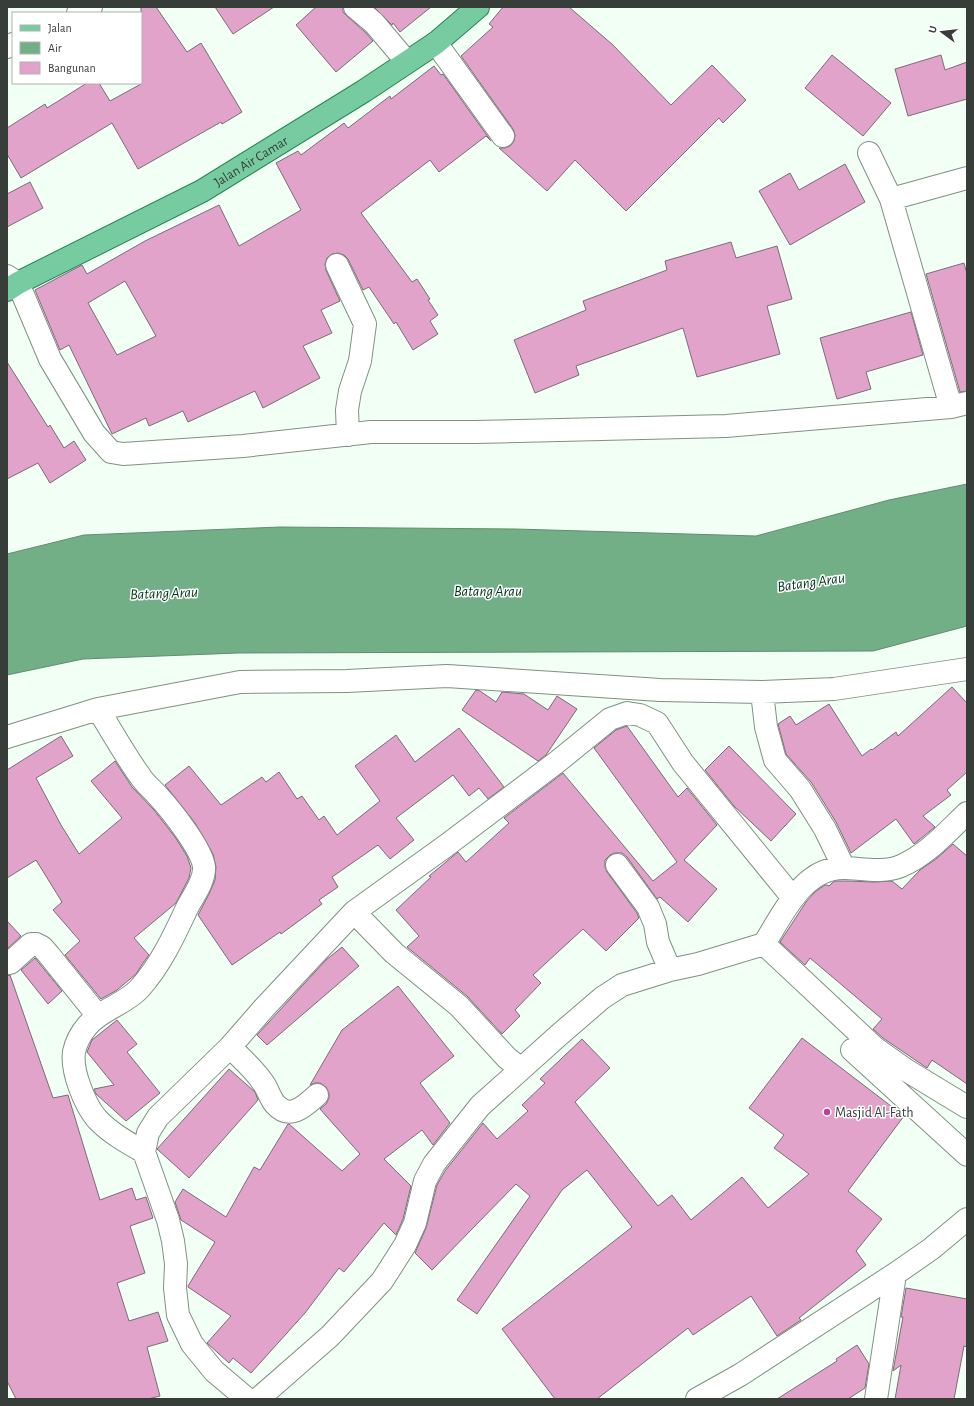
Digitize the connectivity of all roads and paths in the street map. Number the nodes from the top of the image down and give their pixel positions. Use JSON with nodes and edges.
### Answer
{"nodes":[{"id":1,"x":91,"y":7,"type":"edge"},
{"id":2,"x":355,"y":7,"type":"edge"},
{"id":3,"x":478,"y":7,"type":"edge"},
{"id":4,"x":80,"y":12,"type":"edge"},
{"id":5,"x":436,"y":43,"type":"junction"},
{"id":6,"x":406,"y":62,"type":"junction"},
{"id":7,"x":503,"y":136,"type":"dead end"},
{"id":8,"x":869,"y":153,"type":"dead end"},
{"id":9,"x":967,"y":178,"type":"edge"},
{"id":10,"x":891,"y":199,"type":"junction"},
{"id":11,"x":337,"y":265,"type":"dead end"},
{"id":12,"x":11,"y":283,"type":"edge"},
{"id":13,"x":959,"y":405,"type":"edge"},
{"id":14,"x":348,"y":435,"type":"junction"},
{"id":15,"x":967,"y":669,"type":"edge"},
{"id":16,"x":762,"y":692,"type":"junction"},
{"id":17,"x":98,"y":709,"type":"junction"},
{"id":18,"x":7,"y":737,"type":"edge"},
{"id":19,"x":967,"y":813,"type":"edge"},
{"id":20,"x":617,"y":865,"type":"dead end"},
{"id":21,"x":844,"y":868,"type":"junction"},
{"id":22,"x":793,"y":898,"type":"junction"},
{"id":23,"x":354,"y":912,"type":"junction"},
{"id":24,"x":764,"y":944,"type":"junction"},
{"id":25,"x":10,"y":963,"type":"dead end"},
{"id":26,"x":670,"y":970,"type":"junction"},
{"id":27,"x":98,"y":1016,"type":"junction"},
{"id":28,"x":230,"y":1047,"type":"junction"},
{"id":29,"x":852,"y":1050,"type":"dead end"},
{"id":30,"x":521,"y":1069,"type":"junction"},
{"id":31,"x":317,"y":1095,"type":"dead end"},
{"id":32,"x":967,"y":1107,"type":"edge"},
{"id":33,"x":144,"y":1152,"type":"junction"},
{"id":34,"x":967,"y":1155,"type":"edge"},
{"id":35,"x":967,"y":1219,"type":"edge"},
{"id":36,"x":895,"y":1274,"type":"junction"},
{"id":37,"x":247,"y":1399,"type":"edge"},
{"id":38,"x":258,"y":1399,"type":"edge"},
{"id":39,"x":697,"y":1399,"type":"edge"},
{"id":40,"x":876,"y":1399,"type":"edge"}],
"edges":[{"from":1,"to":4,"type":"street"},
{"from":2,"to":6,"type":"street"},
{"from":3,"to":5,"type":"main road","name":"Jalan Air Camar"},
{"from":5,"to":6,"type":"main road","name":"Jalan Air Camar"},
{"from":5,"to":7,"type":"street"},
{"from":6,"to":12,"type":"main road","name":"Jalan Air Camar"},
{"from":8,"to":10,"type":"street"},
{"from":9,"to":10,"type":"street"},
{"from":10,"to":13,"type":"street"},
{"from":11,"to":14,"type":"street"},
{"from":12,"to":14,"type":"street"},
{"from":13,"to":14,"type":"street"},
{"from":15,"to":16,"type":"street"},
{"from":16,"to":17,"type":"street"},
{"from":16,"to":21,"type":"street"},
{"from":17,"to":18,"type":"street"},
{"from":17,"to":27,"type":"street"},
{"from":19,"to":21,"type":"street"},
{"from":20,"to":26,"type":"street"},
{"from":21,"to":22,"type":"street"},
{"from":22,"to":23,"type":"street"},
{"from":22,"to":24,"type":"street"},
{"from":23,"to":28,"type":"street"},
{"from":23,"to":30,"type":"street"},
{"from":24,"to":26,"type":"street"},
{"from":24,"to":32,"type":"street"},
{"from":25,"to":27,"type":"street"},
{"from":26,"to":30,"type":"street"},
{"from":27,"to":33,"type":"street"},
{"from":28,"to":31,"type":"street"},
{"from":28,"to":33,"type":"street"},
{"from":29,"to":34,"type":"street"},
{"from":30,"to":38,"type":"street"},
{"from":33,"to":37,"type":"street"},
{"from":35,"to":36,"type":"street"},
{"from":36,"to":39,"type":"street"},
{"from":36,"to":40,"type":"street"}]}
